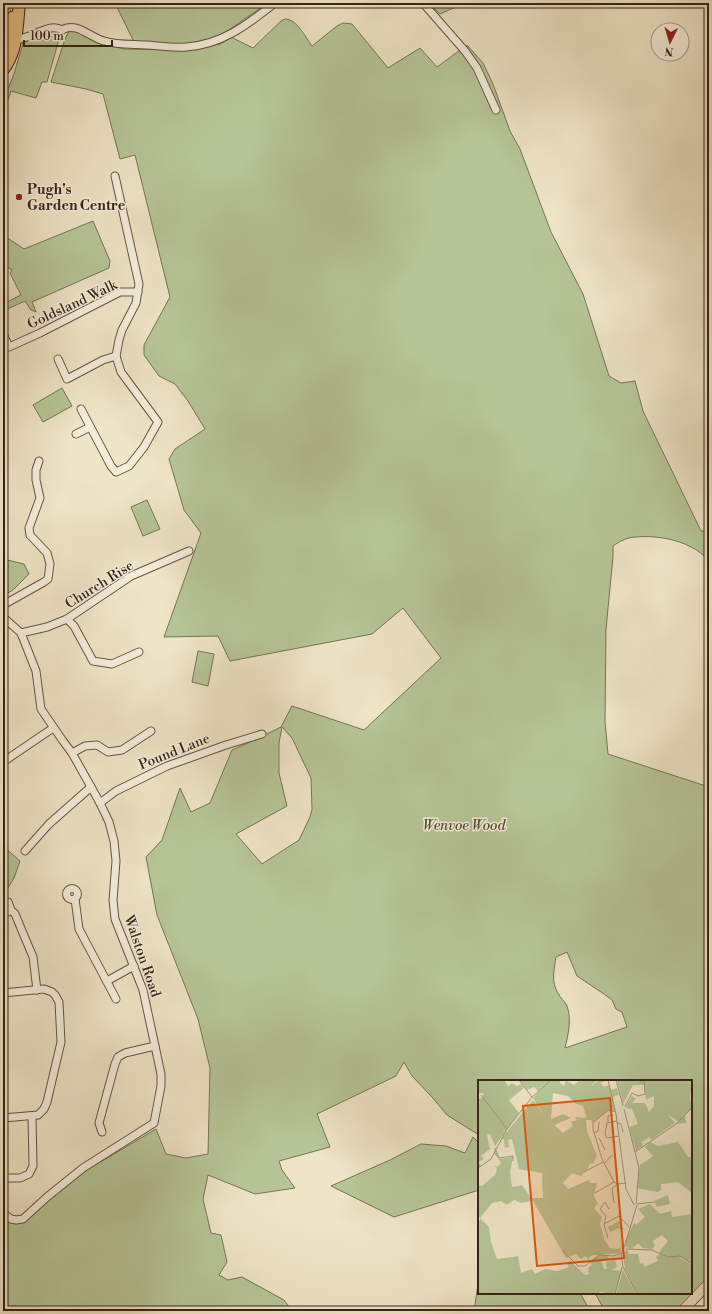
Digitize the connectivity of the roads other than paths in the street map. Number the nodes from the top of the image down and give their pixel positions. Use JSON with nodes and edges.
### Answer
{"nodes":[{"id":1,"x":17,"y":3,"type":"edge"},
{"id":2,"x":275,"y":3,"type":"edge"},
{"id":3,"x":423,"y":3,"type":"edge"},
{"id":4,"x":16,"y":40,"type":"junction"},
{"id":5,"x":3,"y":45,"type":"edge"},
{"id":6,"x":3,"y":51,"type":"edge"},
{"id":7,"x":3,"y":70,"type":"edge"},
{"id":8,"x":496,"y":110,"type":"dead end"},
{"id":9,"x":114,"y":176,"type":"dead end"},
{"id":10,"x":138,"y":292,"type":"junction"},
{"id":11,"x":3,"y":335,"type":"edge"},
{"id":12,"x":116,"y":356,"type":"junction"},
{"id":13,"x":58,"y":359,"type":"dead end"},
{"id":14,"x":81,"y":409,"type":"dead end"},
{"id":15,"x":90,"y":426,"type":"junction"},
{"id":16,"x":76,"y":434,"type":"dead end"},
{"id":17,"x":39,"y":461,"type":"dead end"},
{"id":18,"x":189,"y":551,"type":"dead end"},
{"id":19,"x":3,"y":605,"type":"edge"},
{"id":20,"x":3,"y":617,"type":"edge"},
{"id":21,"x":67,"y":620,"type":"junction"},
{"id":22,"x":21,"y":633,"type":"junction"},
{"id":23,"x":139,"y":652,"type":"dead end"},
{"id":24,"x":53,"y":728,"type":"junction"},
{"id":25,"x":151,"y":731,"type":"dead end"},
{"id":26,"x":262,"y":734,"type":"dead end"},
{"id":27,"x":72,"y":753,"type":"junction"},
{"id":28,"x":3,"y":762,"type":"edge"},
{"id":29,"x":91,"y":787,"type":"junction"},
{"id":30,"x":100,"y":803,"type":"junction"},
{"id":31,"x":25,"y":851,"type":"dead end"},
{"id":32,"x":75,"y":899,"type":"dead end"},
{"id":33,"x":3,"y":902,"type":"edge"},
{"id":34,"x":10,"y":909,"type":"junction"},
{"id":35,"x":3,"y":913,"type":"edge"},
{"id":36,"x":134,"y":966,"type":"junction"},
{"id":37,"x":107,"y":980,"type":"junction"},
{"id":38,"x":37,"y":990,"type":"junction"},
{"id":39,"x":3,"y":993,"type":"edge"},
{"id":40,"x":116,"y":999,"type":"dead end"},
{"id":41,"x":155,"y":1046,"type":"junction"},
{"id":42,"x":32,"y":1116,"type":"junction"},
{"id":43,"x":3,"y":1118,"type":"edge"},
{"id":44,"x":102,"y":1132,"type":"dead end"},
{"id":45,"x":3,"y":1178,"type":"edge"},
{"id":46,"x":3,"y":1213,"type":"edge"},
{"id":47,"x":709,"y":1296,"type":"edge"},
{"id":48,"x":695,"y":1311,"type":"edge"}],
"edges":[{"from":1,"to":4,"type":"main road"},
{"from":1,"to":5,"type":"main road"},
{"from":2,"to":4,"type":"street"},
{"from":3,"to":8,"type":"street"},
{"from":4,"to":6,"type":"street"},
{"from":4,"to":7,"type":"main road"},
{"from":9,"to":10,"type":"street"},
{"from":10,"to":11,"type":"street","name":"Goldsland Walk"},
{"from":10,"to":12,"type":"street"},
{"from":12,"to":13,"type":"street"},
{"from":12,"to":15,"type":"street"},
{"from":14,"to":15,"type":"street"},
{"from":15,"to":16,"type":"street"},
{"from":17,"to":19,"type":"street"},
{"from":18,"to":21,"type":"street","name":"Church Rise"},
{"from":20,"to":22,"type":"street","name":"Walston Road"},
{"from":21,"to":22,"type":"street","name":"Church Rise"},
{"from":21,"to":23,"type":"street"},
{"from":22,"to":24,"type":"street","name":"Walston Road"},
{"from":24,"to":27,"type":"street","name":"Walston Road"},
{"from":24,"to":28,"type":"street"},
{"from":25,"to":27,"type":"street"},
{"from":26,"to":30,"type":"street","name":"Pound Lane"},
{"from":27,"to":29,"type":"street","name":"Walston Road"},
{"from":29,"to":30,"type":"street","name":"Walston Road"},
{"from":29,"to":31,"type":"street"},
{"from":30,"to":36,"type":"street","name":"Walston Road"},
{"from":32,"to":37,"type":"street"},
{"from":33,"to":34,"type":"street"},
{"from":34,"to":35,"type":"street"},
{"from":34,"to":38,"type":"street"},
{"from":36,"to":37,"type":"street"},
{"from":36,"to":41,"type":"street","name":"Walston Road"},
{"from":37,"to":40,"type":"street"},
{"from":38,"to":39,"type":"street"},
{"from":38,"to":42,"type":"street"},
{"from":41,"to":44,"type":"street"},
{"from":41,"to":46,"type":"street","name":"Walston Road"},
{"from":42,"to":43,"type":"street"},
{"from":42,"to":45,"type":"street"},
{"from":47,"to":48,"type":"street"}]}
